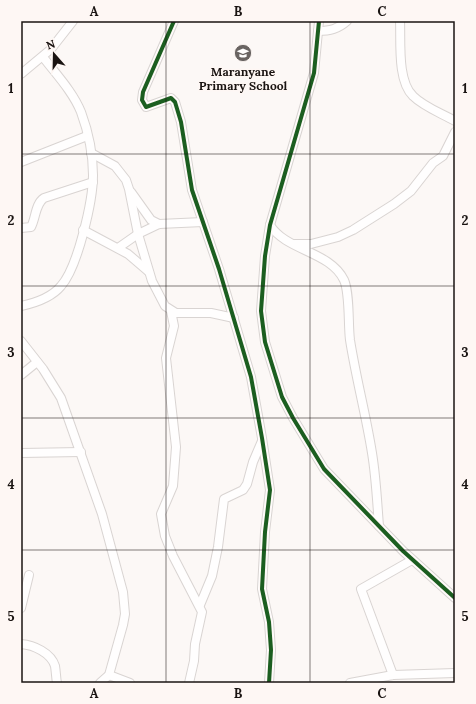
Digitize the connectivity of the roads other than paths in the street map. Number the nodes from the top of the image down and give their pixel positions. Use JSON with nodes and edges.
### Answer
{"nodes":[{"id":1,"x":73,"y":21,"type":"edge"},
{"id":2,"x":174,"y":21,"type":"edge"},
{"id":3,"x":319,"y":21,"type":"edge"},
{"id":4,"x":347,"y":21,"type":"edge"},
{"id":5,"x":400,"y":21,"type":"edge"},
{"id":6,"x":318,"y":31,"type":"junction"},
{"id":7,"x":43,"y":57,"type":"junction"},
{"id":8,"x":21,"y":74,"type":"edge"},
{"id":9,"x":455,"y":121,"type":"edge"},
{"id":10,"x":455,"y":132,"type":"edge"},
{"id":11,"x":87,"y":136,"type":"junction"},
{"id":12,"x":91,"y":152,"type":"junction"},
{"id":13,"x":21,"y":162,"type":"edge"},
{"id":14,"x":93,"y":182,"type":"junction"},
{"id":15,"x":130,"y":189,"type":"junction"},
{"id":16,"x":203,"y":222,"type":"junction"},
{"id":17,"x":159,"y":224,"type":"junction"},
{"id":18,"x":270,"y":225,"type":"junction"},
{"id":19,"x":21,"y":228,"type":"edge"},
{"id":20,"x":83,"y":230,"type":"junction"},
{"id":21,"x":138,"y":234,"type":"junction"},
{"id":22,"x":292,"y":244,"type":"junction"},
{"id":23,"x":118,"y":248,"type":"junction"},
{"id":24,"x":149,"y":272,"type":"junction"},
{"id":25,"x":21,"y":306,"type":"edge"},
{"id":26,"x":171,"y":311,"type":"junction"},
{"id":27,"x":234,"y":318,"type":"junction"},
{"id":28,"x":21,"y":341,"type":"edge"},
{"id":29,"x":37,"y":362,"type":"junction"},
{"id":30,"x":21,"y":375,"type":"edge"},
{"id":31,"x":262,"y":442,"type":"junction"},
{"id":32,"x":81,"y":452,"type":"junction"},
{"id":33,"x":21,"y":453,"type":"edge"},
{"id":34,"x":379,"y":526,"type":"junction"},
{"id":35,"x":412,"y":560,"type":"junction"},
{"id":36,"x":30,"y":575,"type":"dead end"},
{"id":37,"x":455,"y":598,"type":"edge"},
{"id":38,"x":200,"y":606,"type":"junction"},
{"id":39,"x":21,"y":608,"type":"edge"},
{"id":40,"x":21,"y":644,"type":"edge"},
{"id":41,"x":455,"y":673,"type":"edge"},
{"id":42,"x":109,"y":674,"type":"junction"},
{"id":43,"x":393,"y":675,"type":"junction"},
{"id":44,"x":57,"y":683,"type":"edge"},
{"id":45,"x":100,"y":683,"type":"edge"},
{"id":46,"x":130,"y":683,"type":"edge"},
{"id":47,"x":189,"y":683,"type":"edge"},
{"id":48,"x":269,"y":683,"type":"edge"},
{"id":49,"x":350,"y":683,"type":"edge"}],
"edges":[{"from":1,"to":7,"type":"street"},
{"from":2,"to":16,"type":"street"},
{"from":3,"to":6,"type":"street"},
{"from":4,"to":6,"type":"street"},
{"from":5,"to":9,"type":"street"},
{"from":6,"to":18,"type":"street"},
{"from":7,"to":8,"type":"street"},
{"from":7,"to":11,"type":"street"},
{"from":10,"to":22,"type":"street"},
{"from":11,"to":12,"type":"street"},
{"from":11,"to":13,"type":"street"},
{"from":12,"to":14,"type":"street"},
{"from":12,"to":15,"type":"street"},
{"from":14,"to":19,"type":"street"},
{"from":14,"to":20,"type":"street"},
{"from":15,"to":17,"type":"street"},
{"from":15,"to":21,"type":"street"},
{"from":16,"to":17,"type":"street"},
{"from":16,"to":27,"type":"street"},
{"from":17,"to":21,"type":"street"},
{"from":18,"to":22,"type":"street"},
{"from":18,"to":34,"type":"street"},
{"from":20,"to":23,"type":"street"},
{"from":20,"to":25,"type":"street"},
{"from":21,"to":23,"type":"street"},
{"from":21,"to":24,"type":"street"},
{"from":22,"to":34,"type":"street"},
{"from":23,"to":24,"type":"street"},
{"from":24,"to":26,"type":"street"},
{"from":26,"to":27,"type":"street"},
{"from":26,"to":38,"type":"street"},
{"from":27,"to":31,"type":"street"},
{"from":28,"to":29,"type":"street"},
{"from":29,"to":30,"type":"street"},
{"from":29,"to":32,"type":"street"},
{"from":31,"to":38,"type":"street"},
{"from":31,"to":48,"type":"street"},
{"from":32,"to":33,"type":"street"},
{"from":32,"to":42,"type":"street"},
{"from":34,"to":35,"type":"street"},
{"from":35,"to":37,"type":"street"},
{"from":35,"to":43,"type":"street"},
{"from":36,"to":39,"type":"street"},
{"from":38,"to":47,"type":"street"},
{"from":40,"to":44,"type":"street"},
{"from":41,"to":43,"type":"street"},
{"from":42,"to":45,"type":"street"},
{"from":42,"to":46,"type":"street"},
{"from":43,"to":49,"type":"street"}]}
